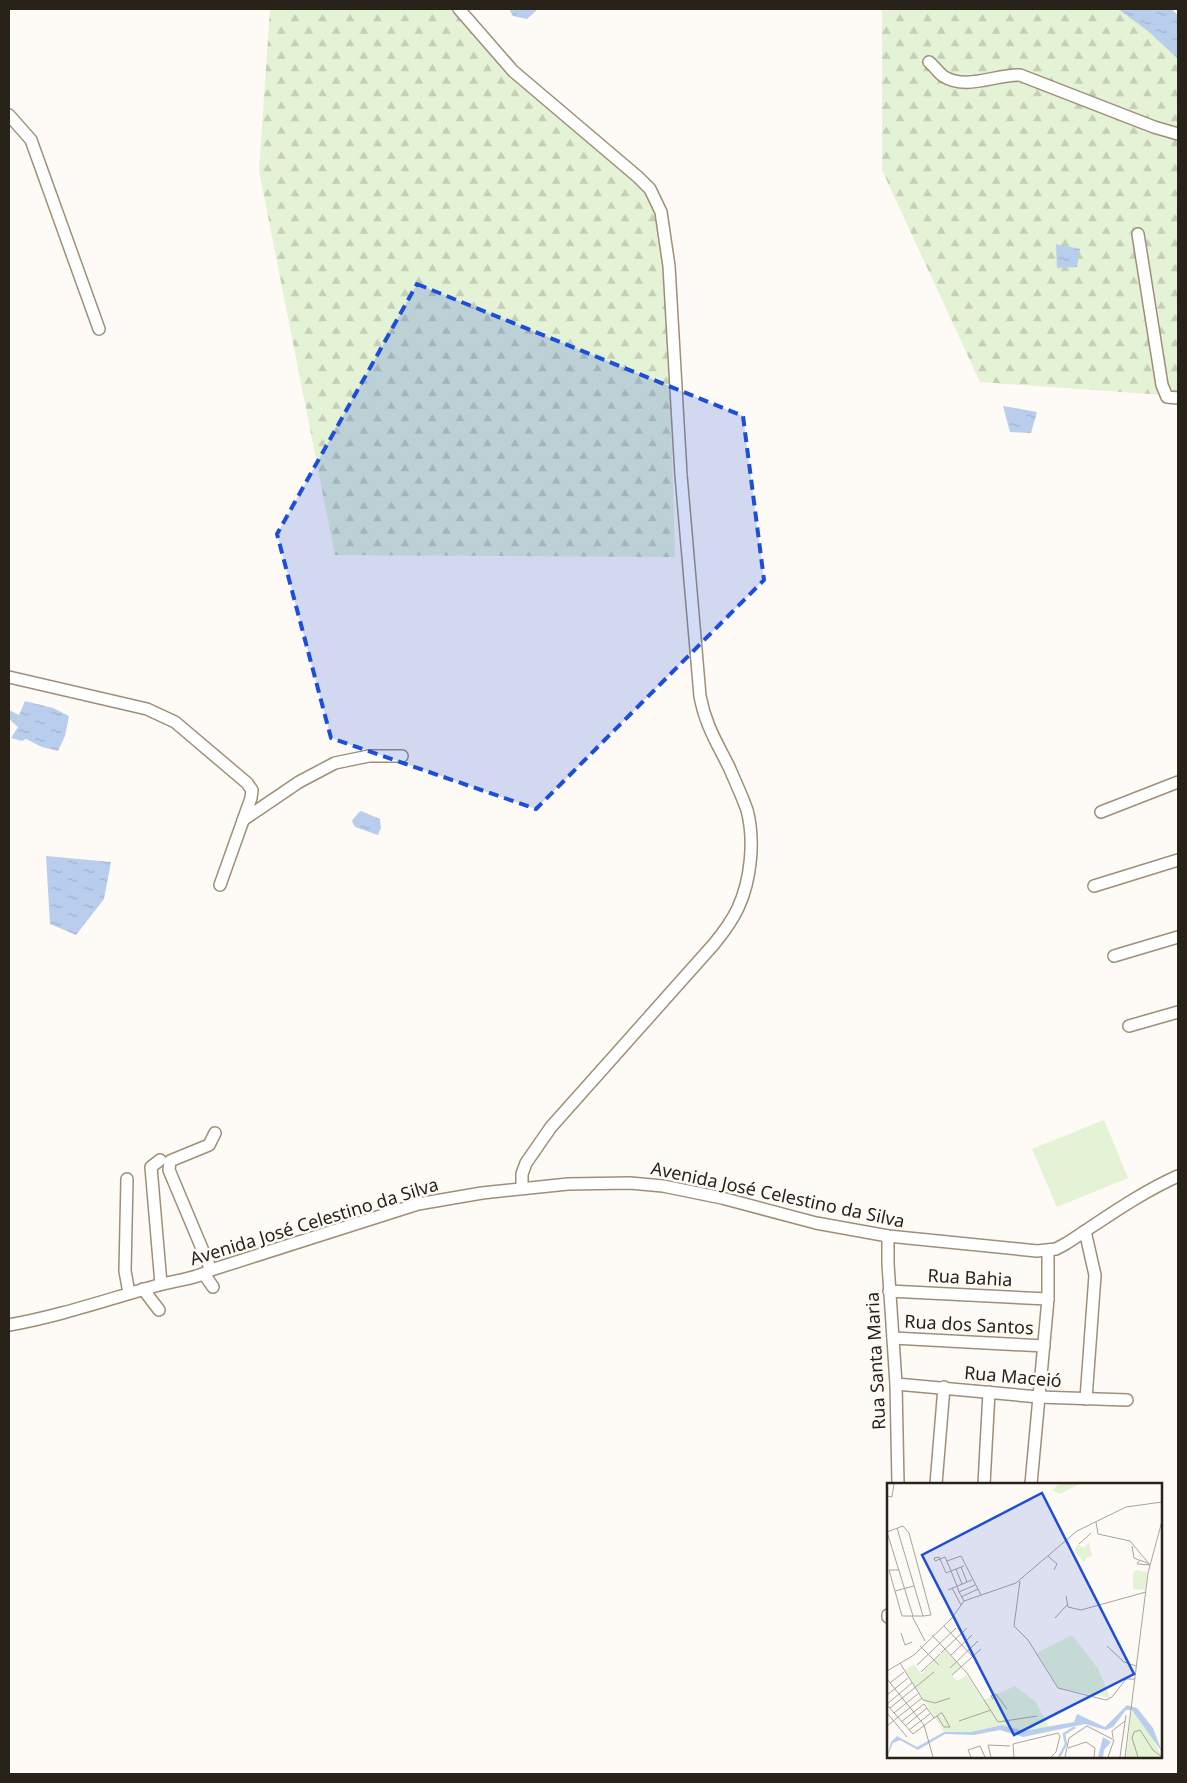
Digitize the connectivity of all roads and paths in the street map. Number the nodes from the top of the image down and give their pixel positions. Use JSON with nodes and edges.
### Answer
{"nodes":[{"id":1,"x":459,"y":9,"type":"edge"},
{"id":2,"x":929,"y":62,"type":"dead end"},
{"id":3,"x":9,"y":115,"type":"edge"},
{"id":4,"x":1178,"y":134,"type":"edge"},
{"id":5,"x":1138,"y":234,"type":"dead end"},
{"id":6,"x":99,"y":329,"type":"dead end"},
{"id":7,"x":1178,"y":398,"type":"edge"},
{"id":8,"x":9,"y":677,"type":"edge"},
{"id":9,"x":402,"y":756,"type":"dead end"},
{"id":10,"x":1178,"y":782,"type":"edge"},
{"id":11,"x":1101,"y":812,"type":"dead end"},
{"id":12,"x":243,"y":820,"type":"junction"},
{"id":13,"x":1178,"y":860,"type":"edge"},
{"id":14,"x":220,"y":885,"type":"dead end"},
{"id":15,"x":1094,"y":886,"type":"dead end"},
{"id":16,"x":1178,"y":937,"type":"edge"},
{"id":17,"x":1114,"y":956,"type":"dead end"},
{"id":18,"x":1178,"y":1012,"type":"edge"},
{"id":19,"x":1130,"y":1026,"type":"dead end"},
{"id":20,"x":215,"y":1133,"type":"dead end"},
{"id":21,"x":160,"y":1160,"type":"dead end"},
{"id":22,"x":1178,"y":1176,"type":"edge"},
{"id":23,"x":127,"y":1179,"type":"dead end"},
{"id":24,"x":522,"y":1188,"type":"junction"},
{"id":25,"x":1085,"y":1231,"type":"junction"},
{"id":26,"x":888,"y":1236,"type":"junction"},
{"id":27,"x":1048,"y":1250,"type":"junction"},
{"id":28,"x":208,"y":1272,"type":"junction"},
{"id":29,"x":161,"y":1284,"type":"junction"},
{"id":30,"x":212,"y":1287,"type":"dead end"},
{"id":31,"x":143,"y":1289,"type":"junction"},
{"id":32,"x":889,"y":1291,"type":"junction"},
{"id":33,"x":129,"y":1293,"type":"junction"},
{"id":34,"x":1048,"y":1299,"type":"junction"},
{"id":35,"x":159,"y":1310,"type":"dead end"},
{"id":36,"x":9,"y":1325,"type":"edge"},
{"id":37,"x":893,"y":1338,"type":"junction"},
{"id":38,"x":1044,"y":1346,"type":"junction"},
{"id":39,"x":896,"y":1384,"type":"junction"},
{"id":40,"x":944,"y":1387,"type":"junction"},
{"id":41,"x":989,"y":1392,"type":"junction"},
{"id":42,"x":1039,"y":1397,"type":"junction"},
{"id":43,"x":1086,"y":1399,"type":"junction"},
{"id":44,"x":1127,"y":1400,"type":"dead end"},
{"id":45,"x":898,"y":1483,"type":"edge"},
{"id":46,"x":936,"y":1483,"type":"edge"},
{"id":47,"x":984,"y":1483,"type":"edge"},
{"id":48,"x":1031,"y":1483,"type":"edge"}],
"edges":[{"from":1,"to":24,"type":"street"},
{"from":2,"to":4,"type":"street"},
{"from":3,"to":6,"type":"street"},
{"from":5,"to":7,"type":"street"},
{"from":8,"to":12,"type":"street"},
{"from":9,"to":12,"type":"street"},
{"from":10,"to":11,"type":"street"},
{"from":12,"to":14,"type":"street"},
{"from":13,"to":15,"type":"street"},
{"from":16,"to":17,"type":"street"},
{"from":18,"to":19,"type":"street"},
{"from":20,"to":28,"type":"street"},
{"from":21,"to":29,"type":"street"},
{"from":22,"to":25,"type":"street","name":"Avenida José Celestino da Silva"},
{"from":23,"to":33,"type":"street"},
{"from":24,"to":26,"type":"street","name":"Avenida José Celestino da Silva"},
{"from":24,"to":28,"type":"street","name":"Avenida José Celestino da Silva"},
{"from":25,"to":27,"type":"street","name":"Avenida José Celestino da Silva"},
{"from":25,"to":43,"type":"street"},
{"from":26,"to":27,"type":"street","name":"Avenida José Celestino da Silva"},
{"from":26,"to":32,"type":"street","name":"Rua Santa Maria"},
{"from":27,"to":34,"type":"street"},
{"from":28,"to":29,"type":"street","name":"Avenida José Celestino da Silva"},
{"from":28,"to":30,"type":"street"},
{"from":29,"to":31,"type":"street","name":"Avenida José Celestino da Silva"},
{"from":31,"to":33,"type":"street","name":"Avenida José Celestino da Silva"},
{"from":31,"to":35,"type":"street"},
{"from":32,"to":34,"type":"street","name":"Rua Bahia"},
{"from":32,"to":37,"type":"street","name":"Rua Santa Maria"},
{"from":33,"to":36,"type":"street","name":"Avenida José Celestino da Silva"},
{"from":34,"to":38,"type":"street"},
{"from":37,"to":38,"type":"street","name":"Rua dos Santos"},
{"from":37,"to":39,"type":"street","name":"Rua Santa Maria"},
{"from":38,"to":42,"type":"street"},
{"from":39,"to":40,"type":"street","name":"Rua Maceió"},
{"from":39,"to":45,"type":"street","name":"Rua Santa Maria"},
{"from":40,"to":41,"type":"street","name":"Rua Maceió"},
{"from":40,"to":46,"type":"street"},
{"from":41,"to":42,"type":"street","name":"Rua Maceió"},
{"from":41,"to":47,"type":"street"},
{"from":42,"to":43,"type":"street","name":"Rua Maceió"},
{"from":42,"to":48,"type":"street"},
{"from":43,"to":44,"type":"street","name":"Rua Maceió"}]}
